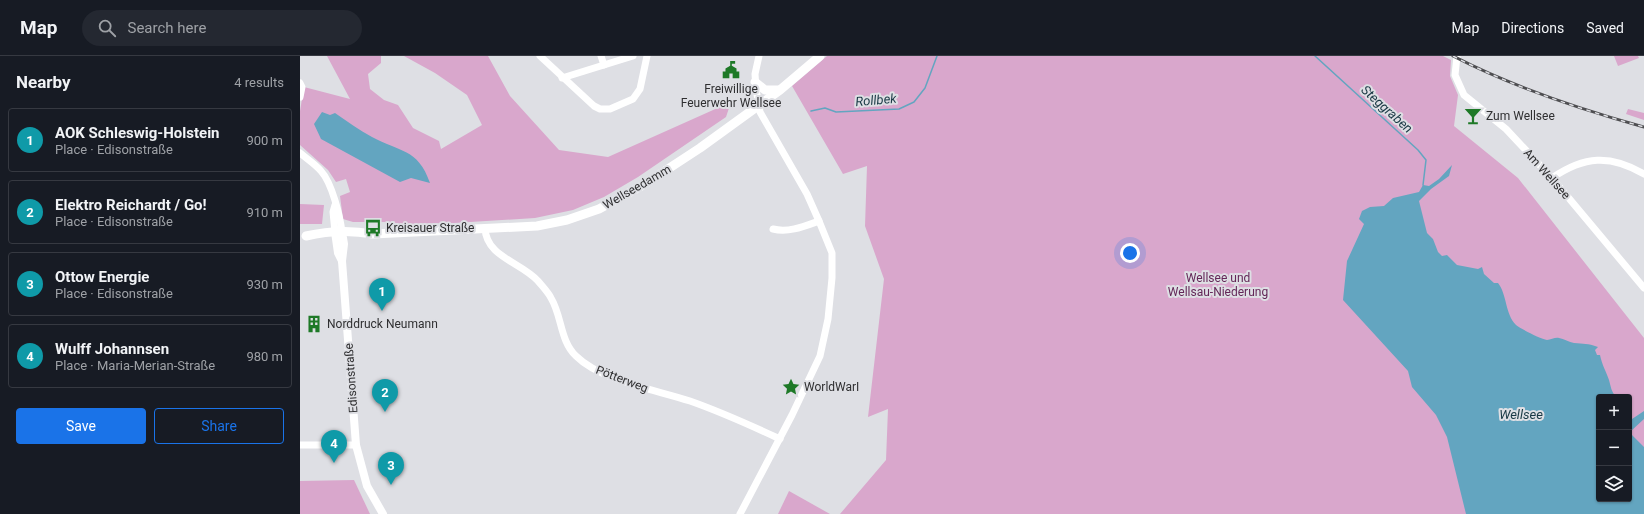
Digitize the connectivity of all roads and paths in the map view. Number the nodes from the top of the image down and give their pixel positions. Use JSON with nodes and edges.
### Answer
{"nodes":[{"id":1,"x":540,"y":56,"type":"edge"},
{"id":2,"x":601,"y":56,"type":"edge"},
{"id":3,"x":633,"y":56,"type":"edge"},
{"id":4,"x":647,"y":56,"type":"edge"},
{"id":5,"x":757,"y":56,"type":"edge"},
{"id":6,"x":820,"y":56,"type":"edge"},
{"id":7,"x":1456,"y":60,"type":"edge"},
{"id":8,"x":604,"y":64,"type":"junction"},
{"id":9,"x":562,"y":78,"type":"junction"},
{"id":10,"x":755,"y":82,"type":"junction"},
{"id":11,"x":300,"y":83,"type":"edge"},
{"id":12,"x":780,"y":90,"type":"junction"},
{"id":13,"x":300,"y":97,"type":"edge"},
{"id":14,"x":758,"y":106,"type":"junction"},
{"id":15,"x":300,"y":152,"type":"edge"},
{"id":16,"x":1644,"y":174,"type":"edge"},
{"id":17,"x":1552,"y":178,"type":"junction"},
{"id":18,"x":819,"y":221,"type":"junction"},
{"id":19,"x":486,"y":228,"type":"junction"},
{"id":20,"x":773,"y":229,"type":"dead end"},
{"id":21,"x":339,"y":235,"type":"junction"},
{"id":22,"x":303,"y":236,"type":"edge"},
{"id":23,"x":1644,"y":288,"type":"edge"},
{"id":24,"x":780,"y":439,"type":"junction"},
{"id":25,"x":300,"y":445,"type":"edge"},
{"id":26,"x":356,"y":445,"type":"junction"},
{"id":27,"x":383,"y":514,"type":"edge"},
{"id":28,"x":740,"y":514,"type":"edge"}],
"edges":[{"from":1,"to":9,"type":"street"},
{"from":2,"to":8,"type":"street"},
{"from":3,"to":8,"type":"street"},
{"from":4,"to":9,"type":"street"},
{"from":5,"to":10,"type":"street"},
{"from":6,"to":12,"type":"main road","name":"Wellseedamm"},
{"from":7,"to":17,"type":"street","name":"Am Wellsee"},
{"from":8,"to":9,"type":"street"},
{"from":10,"to":12,"type":"main road"},
{"from":10,"to":14,"type":"street"},
{"from":11,"to":13,"type":"street"},
{"from":12,"to":14,"type":"main road","name":"Wellseedamm"},
{"from":14,"to":18,"type":"street"},
{"from":14,"to":19,"type":"main road","name":"Wellseedamm"},
{"from":15,"to":21,"type":"street"},
{"from":16,"to":17,"type":"street"},
{"from":17,"to":23,"type":"street","name":"Am Wellsee"},
{"from":18,"to":20,"type":"street"},
{"from":18,"to":24,"type":"street"},
{"from":19,"to":21,"type":"main road","name":"Wellseedamm"},
{"from":19,"to":24,"type":"street","name":"Pötterweg"},
{"from":21,"to":22,"type":"main road","name":"Wellseedamm"},
{"from":21,"to":26,"type":"street","name":"Edisonstraße"},
{"from":24,"to":28,"type":"street"},
{"from":25,"to":26,"type":"street"},
{"from":26,"to":27,"type":"street","name":"Edisonstraße"}]}
